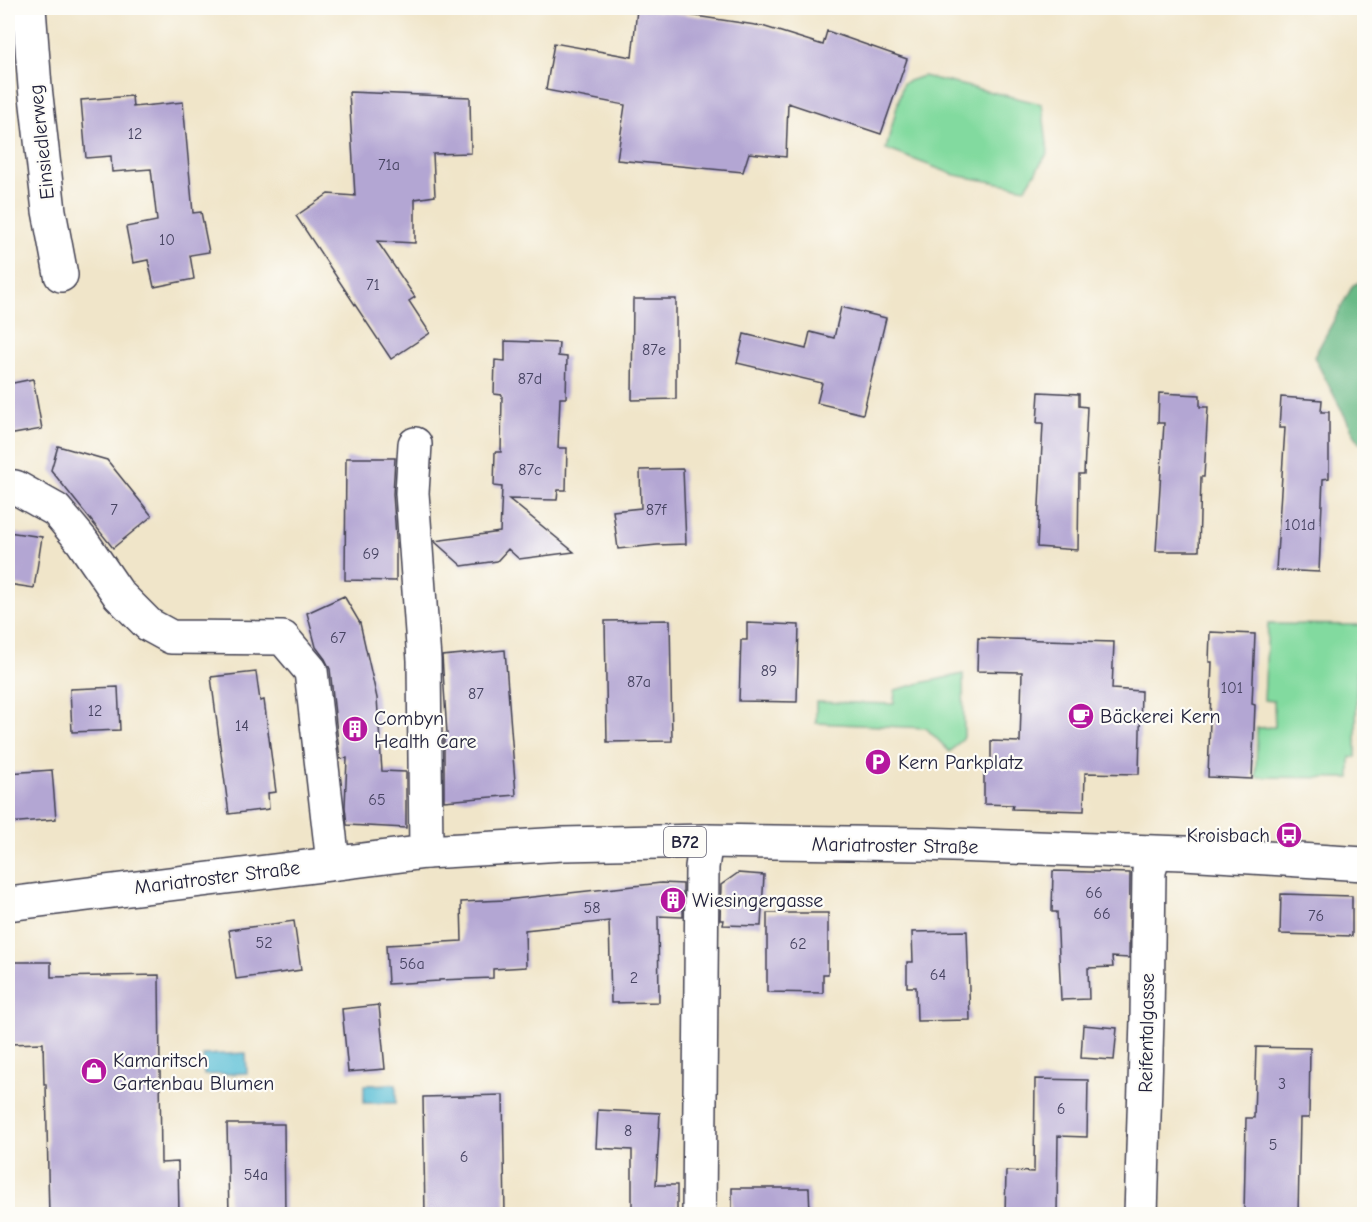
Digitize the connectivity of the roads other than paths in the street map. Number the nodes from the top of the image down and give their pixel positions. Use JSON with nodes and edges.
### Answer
{"nodes":[{"id":1,"x":29,"y":8,"type":"edge"},
{"id":2,"x":61,"y":275,"type":"dead end"},
{"id":3,"x":415,"y":444,"type":"dead end"},
{"id":4,"x":8,"y":486,"type":"edge"},
{"id":5,"x":706,"y":842,"type":"junction"},
{"id":6,"x":426,"y":852,"type":"junction"},
{"id":7,"x":1155,"y":853,"type":"junction"},
{"id":8,"x":333,"y":863,"type":"junction"},
{"id":9,"x":1365,"y":864,"type":"edge"},
{"id":10,"x":8,"y":904,"type":"edge"},
{"id":11,"x":699,"y":1215,"type":"edge"},
{"id":12,"x":1142,"y":1215,"type":"edge"}],
"edges":[{"from":1,"to":2,"type":"street","name":"Einsiedlerweg"},
{"from":3,"to":6,"type":"street"},
{"from":4,"to":8,"type":"street"},
{"from":5,"to":6,"type":"street","name":"Mariatroster Straße","number":"B72"},
{"from":5,"to":7,"type":"street","name":"Mariatroster Straße","number":"B72"},
{"from":5,"to":11,"type":"street"},
{"from":6,"to":8,"type":"street","name":"Mariatroster Straße","number":"B72"},
{"from":7,"to":9,"type":"street","name":"Mariatroster Straße","number":"B72"},
{"from":7,"to":12,"type":"street","name":"Reifentalgasse"},
{"from":8,"to":10,"type":"street","name":"Mariatroster Straße","number":"B72"}]}
